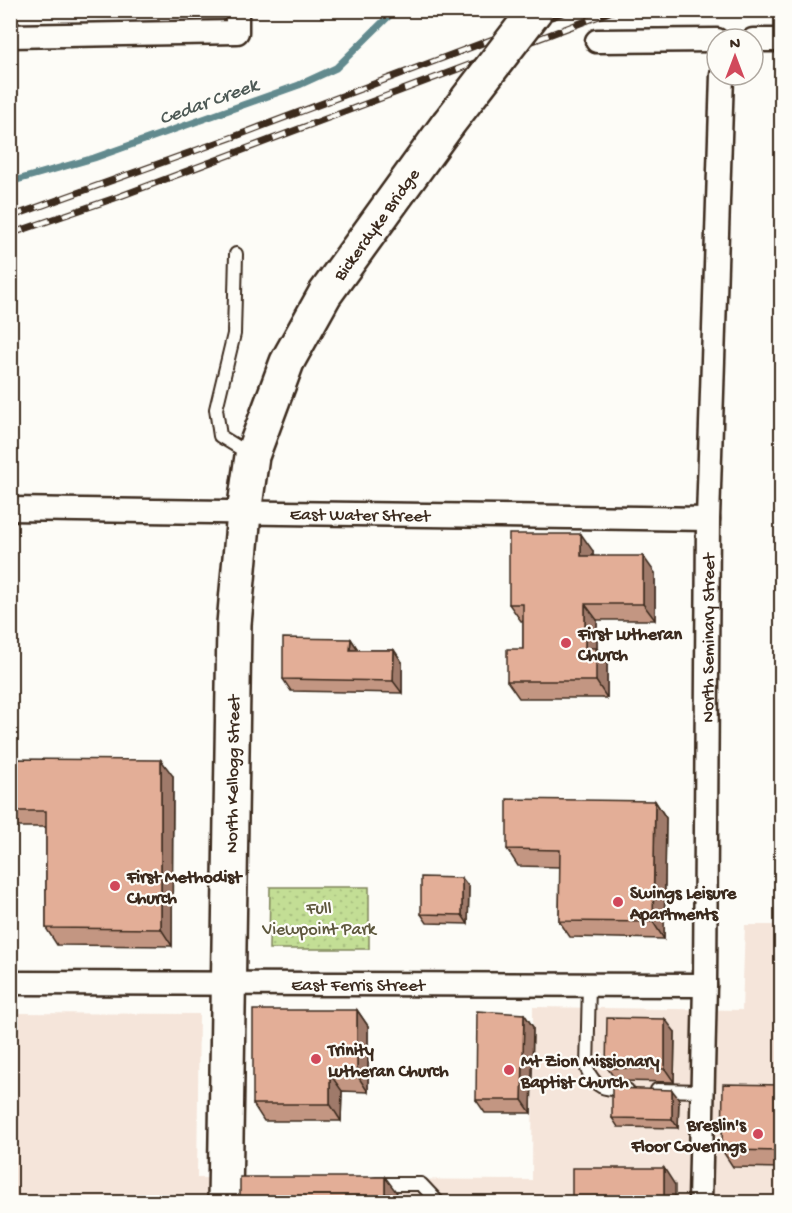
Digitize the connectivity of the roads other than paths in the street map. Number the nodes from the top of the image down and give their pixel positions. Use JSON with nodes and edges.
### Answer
{"nodes":[{"id":1,"x":536,"y":10,"type":"edge"},
{"id":2,"x":237,"y":21,"type":"edge"},
{"id":3,"x":10,"y":36,"type":"edge"},
{"id":4,"x":597,"y":40,"type":"dead end"},
{"id":5,"x":705,"y":40,"type":"edge"},
{"id":6,"x":765,"y":40,"type":"edge"},
{"id":7,"x":782,"y":40,"type":"edge"},
{"id":8,"x":722,"y":87,"type":"edge"},
{"id":9,"x":236,"y":254,"type":"dead end"},
{"id":10,"x":252,"y":456,"type":"junction"},
{"id":11,"x":10,"y":509,"type":"edge"},
{"id":12,"x":243,"y":513,"type":"junction"},
{"id":13,"x":708,"y":519,"type":"junction"},
{"id":14,"x":10,"y":983,"type":"edge"},
{"id":15,"x":229,"y":983,"type":"junction"},
{"id":16,"x":589,"y":985,"type":"junction"},
{"id":17,"x":705,"y":985,"type":"junction"},
{"id":18,"x":702,"y":1091,"type":"junction"},
{"id":19,"x":363,"y":1184,"type":"edge"},
{"id":20,"x":229,"y":1190,"type":"edge"},
{"id":21,"x":438,"y":1203,"type":"edge"},
{"id":22,"x":700,"y":1203,"type":"edge"}],
"edges":[{"from":1,"to":10,"type":"main road","name":"Bickerdyke Bridge","bridge":true},
{"from":2,"to":3,"type":"street"},
{"from":4,"to":5,"type":"street"},
{"from":6,"to":7,"type":"street"},
{"from":8,"to":13,"type":"street","name":"North Seminary Street"},
{"from":9,"to":10,"type":"lane"},
{"from":10,"to":12,"type":"main road","name":"North Kellogg Street"},
{"from":11,"to":12,"type":"street","name":"East Water Street"},
{"from":12,"to":13,"type":"street","name":"East Water Street"},
{"from":12,"to":15,"type":"main road","name":"North Kellogg Street"},
{"from":13,"to":17,"type":"street","name":"North Seminary Street"},
{"from":14,"to":15,"type":"street","name":"East Ferris Street"},
{"from":15,"to":16,"type":"street","name":"East Ferris Street"},
{"from":15,"to":20,"type":"main road","name":"North Kellogg Street"},
{"from":16,"to":17,"type":"street","name":"East Ferris Street"},
{"from":16,"to":18,"type":"lane"},
{"from":17,"to":18,"type":"street","name":"North Seminary Street"},
{"from":18,"to":22,"type":"street","name":"North Seminary Street"},
{"from":19,"to":21,"type":"lane"}]}
